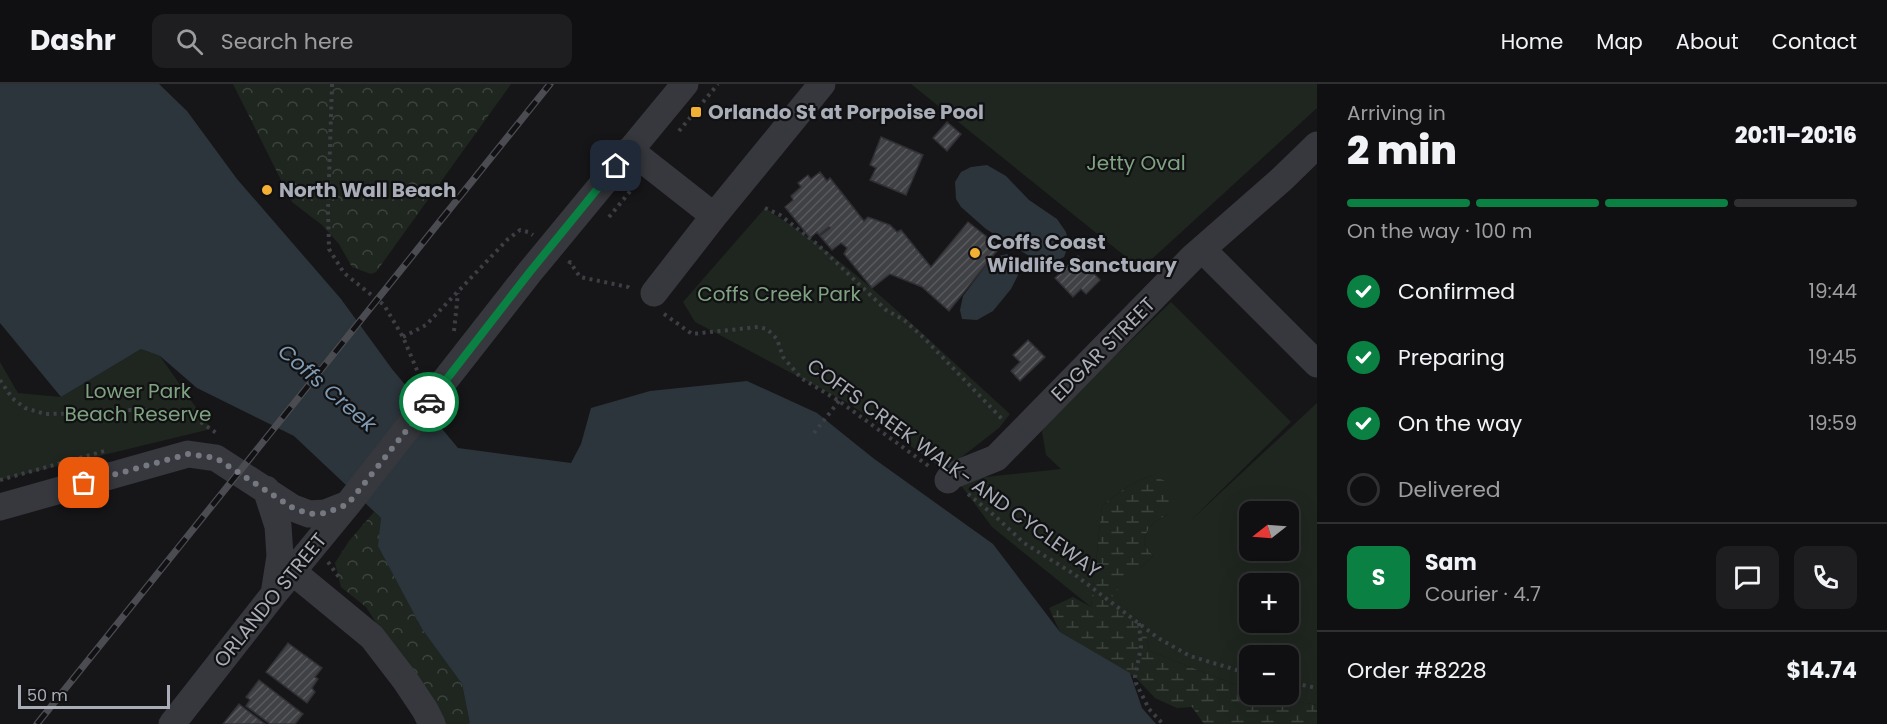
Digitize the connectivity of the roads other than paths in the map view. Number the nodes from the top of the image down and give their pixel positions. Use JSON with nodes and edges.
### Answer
{"nodes":[{"id":1,"x":685,"y":84,"type":"edge"},
{"id":2,"x":822,"y":84,"type":"edge"},
{"id":3,"x":1317,"y":145,"type":"edge"},
{"id":4,"x":630,"y":150,"type":"junction"},
{"id":5,"x":714,"y":216,"type":"junction"},
{"id":6,"x":1202,"y":249,"type":"junction"},
{"id":7,"x":650,"y":299,"type":"road end"},
{"id":8,"x":1317,"y":364,"type":"edge"},
{"id":9,"x":948,"y":480,"type":"road end"},
{"id":10,"x":266,"y":489,"type":"junction"},
{"id":11,"x":348,"y":504,"type":"junction"},
{"id":12,"x":0,"y":507,"type":"edge"},
{"id":13,"x":293,"y":572,"type":"junction"},
{"id":14,"x":274,"y":594,"type":"junction"},
{"id":15,"x":172,"y":724,"type":"edge"},
{"id":16,"x":432,"y":724,"type":"edge"}],
"edges":[{"from":1,"to":4,"type":"street","name":"ORLANDO STREET"},
{"from":2,"to":5,"type":"street"},
{"from":3,"to":6,"type":"street","name":"EDGAR STREET"},
{"from":4,"to":5,"type":"street"},
{"from":4,"to":11,"type":"street","name":"ORLANDO STREET"},
{"from":5,"to":7,"type":"street"},
{"from":6,"to":8,"type":"street"},
{"from":6,"to":9,"type":"street","name":"EDGAR STREET"},
{"from":10,"to":11,"type":"street"},
{"from":10,"to":12,"type":"street"},
{"from":10,"to":14,"type":"street"},
{"from":11,"to":13,"type":"street","name":"ORLANDO STREET"},
{"from":13,"to":14,"type":"street","name":"ORLANDO STREET"},
{"from":13,"to":16,"type":"street"},
{"from":14,"to":15,"type":"street","name":"ORLANDO STREET"}]}
